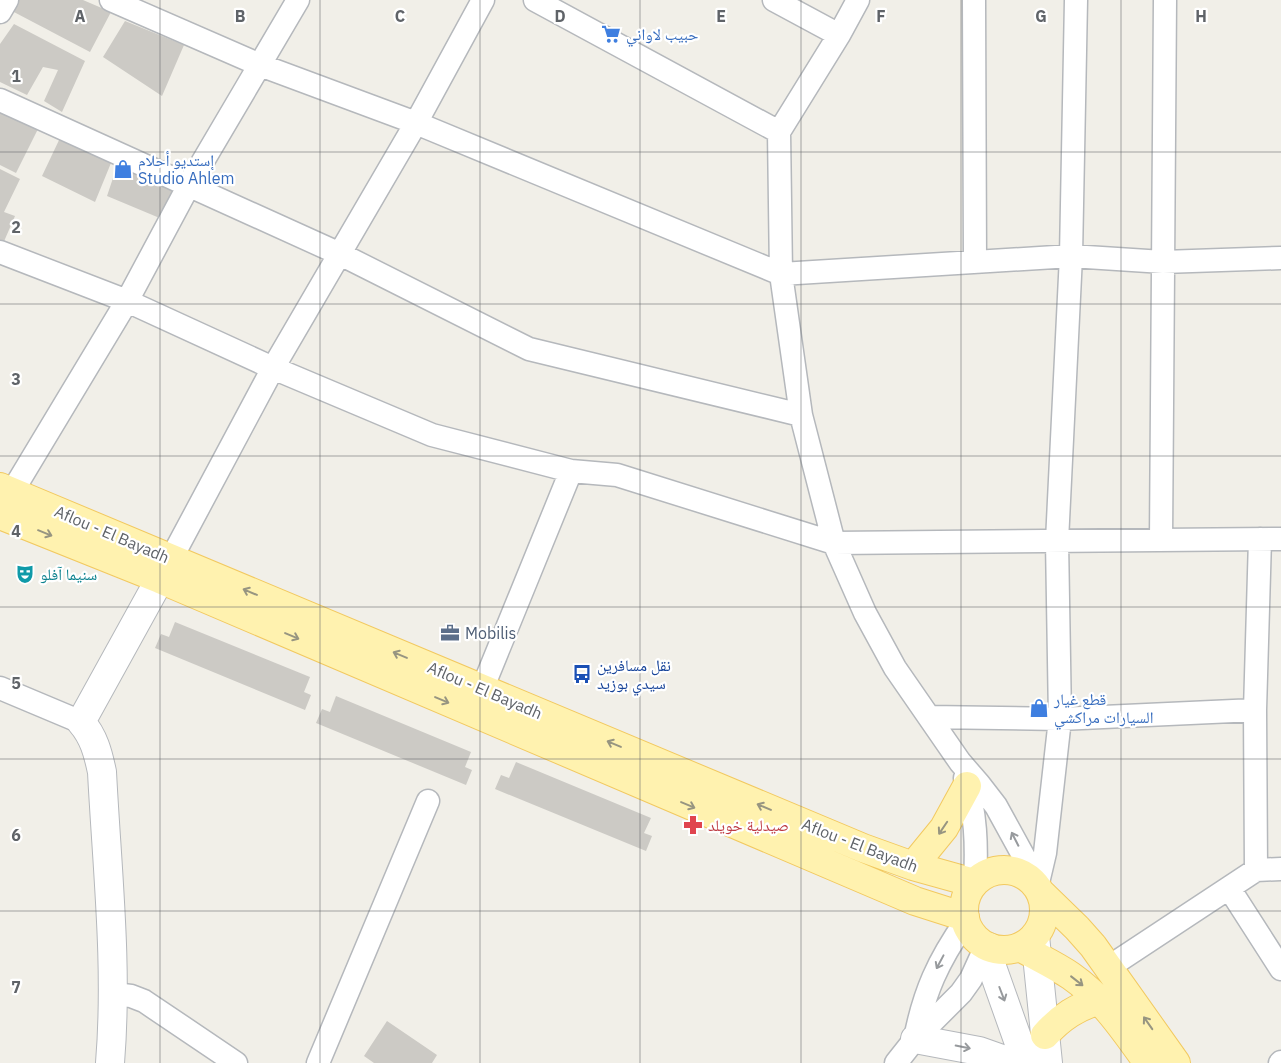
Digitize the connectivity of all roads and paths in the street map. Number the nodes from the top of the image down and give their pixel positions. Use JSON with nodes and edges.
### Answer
{"nodes":[{"id":1,"x":7,"y":0,"type":"edge"},
{"id":2,"x":110,"y":0,"type":"edge"},
{"id":3,"x":298,"y":0,"type":"edge"},
{"id":4,"x":535,"y":0,"type":"edge"},
{"id":5,"x":774,"y":0,"type":"edge"},
{"id":6,"x":858,"y":0,"type":"edge"},
{"id":7,"x":974,"y":0,"type":"edge"},
{"id":8,"x":1076,"y":0,"type":"edge"},
{"id":9,"x":1165,"y":0,"type":"edge"},
{"id":10,"x":476,"y":2,"type":"edge"},
{"id":11,"x":0,"y":12,"type":"edge"},
{"id":12,"x":839,"y":35,"type":"junction"},
{"id":13,"x":260,"y":65,"type":"junction"},
{"id":14,"x":0,"y":100,"type":"edge"},
{"id":15,"x":416,"y":123,"type":"junction"},
{"id":16,"x":779,"y":132,"type":"junction"},
{"id":17,"x":189,"y":185,"type":"junction"},
{"id":18,"x":0,"y":252,"type":"edge"},
{"id":19,"x":340,"y":254,"type":"junction"},
{"id":20,"x":1071,"y":256,"type":"junction"},
{"id":21,"x":1281,"y":258,"type":"edge"},
{"id":22,"x":975,"y":262,"type":"junction"},
{"id":23,"x":1163,"y":262,"type":"junction"},
{"id":24,"x":781,"y":274,"type":"junction"},
{"id":25,"x":126,"y":301,"type":"junction"},
{"id":26,"x":273,"y":368,"type":"junction"},
{"id":27,"x":801,"y":415,"type":"junction"},
{"id":28,"x":571,"y":471,"type":"junction"},
{"id":29,"x":3,"y":507,"type":"edge"},
{"id":30,"x":1271,"y":539,"type":"edge"},
{"id":31,"x":1161,"y":540,"type":"junction"},
{"id":32,"x":1057,"y":541,"type":"junction"},
{"id":33,"x":834,"y":542,"type":"junction"},
{"id":34,"x":165,"y":569,"type":"junction"},
{"id":35,"x":0,"y":688,"type":"edge"},
{"id":36,"x":477,"y":701,"type":"junction"},
{"id":37,"x":1256,"y":710,"type":"junction"},
{"id":38,"x":929,"y":716,"type":"junction"},
{"id":39,"x":1060,"y":719,"type":"junction"},
{"id":40,"x":81,"y":722,"type":"junction"},
{"id":41,"x":658,"y":762,"type":"junction"},
{"id":42,"x":964,"y":774,"type":"junction"},
{"id":43,"x":649,"y":788,"type":"junction"},
{"id":44,"x":428,"y":801,"type":"dead end"},
{"id":45,"x":913,"y":866,"type":"junction"},
{"id":46,"x":1281,"y":869,"type":"edge"},
{"id":47,"x":1256,"y":870,"type":"junction"},
{"id":48,"x":975,"y":883,"type":"junction"},
{"id":49,"x":1038,"y":888,"type":"junction"},
{"id":50,"x":1229,"y":888,"type":"junction"},
{"id":51,"x":965,"y":919,"type":"junction"},
{"id":52,"x":987,"y":947,"type":"junction"},
{"id":53,"x":1031,"y":947,"type":"junction"},
{"id":54,"x":1109,"y":967,"type":"junction"},
{"id":55,"x":1281,"y":969,"type":"edge"},
{"id":56,"x":114,"y":994,"type":"junction"},
{"id":57,"x":1100,"y":1000,"type":"junction"},
{"id":58,"x":1045,"y":1035,"type":"junction"},
{"id":59,"x":915,"y":1039,"type":"junction"},
{"id":60,"x":110,"y":1063,"type":"edge"},
{"id":61,"x":236,"y":1063,"type":"edge"},
{"id":62,"x":318,"y":1063,"type":"edge"},
{"id":63,"x":896,"y":1063,"type":"edge"},
{"id":64,"x":1013,"y":1063,"type":"edge"},
{"id":65,"x":1026,"y":1063,"type":"edge"},
{"id":66,"x":1048,"y":1063,"type":"edge"},
{"id":67,"x":1148,"y":1063,"type":"edge"},
{"id":68,"x":1176,"y":1063,"type":"edge"}],
"edges":[{"from":1,"to":11,"type":"street"},
{"from":2,"to":13,"type":"street"},
{"from":3,"to":13,"type":"street"},
{"from":4,"to":16,"type":"street"},
{"from":5,"to":12,"type":"street"},
{"from":6,"to":12,"type":"street"},
{"from":7,"to":22,"type":"street"},
{"from":8,"to":20,"type":"street"},
{"from":9,"to":23,"type":"street"},
{"from":10,"to":15,"type":"street"},
{"from":12,"to":16,"type":"street"},
{"from":13,"to":15,"type":"street"},
{"from":13,"to":17,"type":"street"},
{"from":14,"to":17,"type":"street"},
{"from":15,"to":19,"type":"street"},
{"from":15,"to":24,"type":"street"},
{"from":16,"to":24,"type":"street"},
{"from":17,"to":19,"type":"street"},
{"from":17,"to":25,"type":"street"},
{"from":18,"to":25,"type":"street"},
{"from":19,"to":26,"type":"street"},
{"from":19,"to":27,"type":"street"},
{"from":20,"to":22,"type":"street"},
{"from":20,"to":23,"type":"street"},
{"from":20,"to":32,"type":"street"},
{"from":21,"to":23,"type":"street"},
{"from":22,"to":24,"type":"street"},
{"from":23,"to":31,"type":"street"},
{"from":24,"to":27,"type":"street"},
{"from":25,"to":26,"type":"street"},
{"from":25,"to":29,"type":"street"},
{"from":26,"to":28,"type":"street"},
{"from":26,"to":34,"type":"street"},
{"from":27,"to":33,"type":"street"},
{"from":28,"to":33,"type":"street"},
{"from":28,"to":36,"type":"street"},
{"from":29,"to":34,"type":"main road","name":"Aflou - El Bayadh"},
{"from":30,"to":31,"type":"street"},
{"from":30,"to":37,"type":"street"},
{"from":31,"to":32,"type":"street"},
{"from":32,"to":33,"type":"street"},
{"from":32,"to":39,"type":"street"},
{"from":33,"to":38,"type":"street"},
{"from":34,"to":36,"type":"main road","name":"Aflou - El Bayadh"},
{"from":34,"to":40,"type":"street"},
{"from":35,"to":40,"type":"street"},
{"from":41,"to":36,"type":"main road","name":"Aflou - El Bayadh","one_way":true},
{"from":36,"to":43,"type":"main road","name":"Aflou - El Bayadh"},
{"from":37,"to":39,"type":"street"},
{"from":37,"to":47,"type":"street"},
{"from":38,"to":39,"type":"street"},
{"from":38,"to":42,"type":"street"},
{"from":39,"to":49,"type":"street"},
{"from":40,"to":56,"type":"street"},
{"from":41,"to":43,"type":"main road"},
{"from":45,"to":41,"type":"main road","name":"Aflou - El Bayadh","one_way":true},
{"from":42,"to":45,"type":"main road","one_way":true},
{"from":42,"to":48,"type":"street"},
{"from":49,"to":42,"type":"street","one_way":true},
{"from":43,"to":51,"type":"main road","name":"Aflou - El Bayadh","one_way":true},
{"from":44,"to":62,"type":"street"},
{"from":45,"to":48,"type":"main road","name":"Aflou - El Bayadh"},
{"from":46,"to":47,"type":"street"},
{"from":47,"to":50,"type":"street"},
{"from":48,"to":49,"type":"main road"},
{"from":48,"to":51,"type":"main road"},
{"from":49,"to":53,"type":"main road"},
{"from":49,"to":54,"type":"main road"},
{"from":50,"to":54,"type":"street"},
{"from":50,"to":55,"type":"street"},
{"from":51,"to":52,"type":"main road"},
{"from":51,"to":59,"type":"street","one_way":true},
{"from":52,"to":53,"type":"main road"},
{"from":52,"to":59,"type":"street"},
{"from":52,"to":65,"type":"street","one_way":true},
{"from":53,"to":57,"type":"main road","one_way":true},
{"from":53,"to":58,"type":"street"},
{"from":68,"to":54,"type":"main road","one_way":true},
{"from":56,"to":60,"type":"street"},
{"from":56,"to":61,"type":"street"},
{"from":57,"to":58,"type":"main road"},
{"from":57,"to":67,"type":"main road"},
{"from":58,"to":66,"type":"street"},
{"from":59,"to":63,"type":"street"},
{"from":59,"to":64,"type":"street","one_way":true}]}
